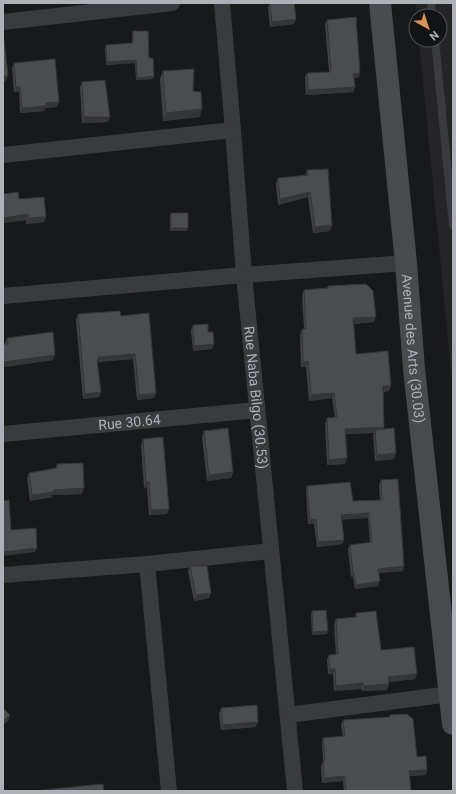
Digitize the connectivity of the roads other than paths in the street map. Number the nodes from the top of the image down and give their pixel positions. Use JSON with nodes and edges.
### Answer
{"nodes":[{"id":1,"x":172,"y":3,"type":"edge"},
{"id":2,"x":222,"y":3,"type":"edge"},
{"id":3,"x":380,"y":3,"type":"edge"},
{"id":4,"x":3,"y":22,"type":"edge"},
{"id":5,"x":435,"y":48,"type":"edge"},
{"id":6,"x":233,"y":130,"type":"junction"},
{"id":7,"x":3,"y":155,"type":"edge"},
{"id":8,"x":453,"y":225,"type":"edge"},
{"id":9,"x":406,"y":263,"type":"junction"},
{"id":10,"x":244,"y":275,"type":"junction"},
{"id":11,"x":3,"y":296,"type":"edge"},
{"id":12,"x":256,"y":410,"type":"junction"},
{"id":13,"x":3,"y":434,"type":"edge"},
{"id":14,"x":271,"y":551,"type":"junction"},
{"id":15,"x":147,"y":564,"type":"junction"},
{"id":16,"x":3,"y":575,"type":"edge"},
{"id":17,"x":450,"y":694,"type":"junction"},
{"id":18,"x":288,"y":715,"type":"junction"},
{"id":19,"x":453,"y":724,"type":"edge"},
{"id":20,"x":168,"y":791,"type":"edge"},
{"id":21,"x":296,"y":791,"type":"edge"}],
"edges":[{"from":1,"to":4,"type":"street"},
{"from":2,"to":6,"type":"street","name":"Rue Naba Bilgo (30.53)"},
{"from":3,"to":9,"type":"street","name":"Avenue des Arts (30.03)"},
{"from":5,"to":8,"type":"lane"},
{"from":6,"to":7,"type":"street"},
{"from":6,"to":10,"type":"street","name":"Rue Naba Bilgo (30.53)"},
{"from":9,"to":10,"type":"street"},
{"from":9,"to":17,"type":"street","name":"Avenue des Arts (30.03)"},
{"from":10,"to":11,"type":"street"},
{"from":10,"to":12,"type":"street","name":"Rue Naba Bilgo (30.53)"},
{"from":12,"to":13,"type":"street","name":"Rue 30.64"},
{"from":12,"to":14,"type":"street","name":"Rue Naba Bilgo (30.53)"},
{"from":14,"to":15,"type":"street"},
{"from":14,"to":18,"type":"street","name":"Rue Naba Bilgo (30.53)"},
{"from":15,"to":16,"type":"street"},
{"from":15,"to":20,"type":"street"},
{"from":17,"to":18,"type":"street"},
{"from":17,"to":19,"type":"street","name":"Avenue des Arts (30.03)"},
{"from":18,"to":21,"type":"street","name":"Rue Naba Bilgo (30.53)"}]}
